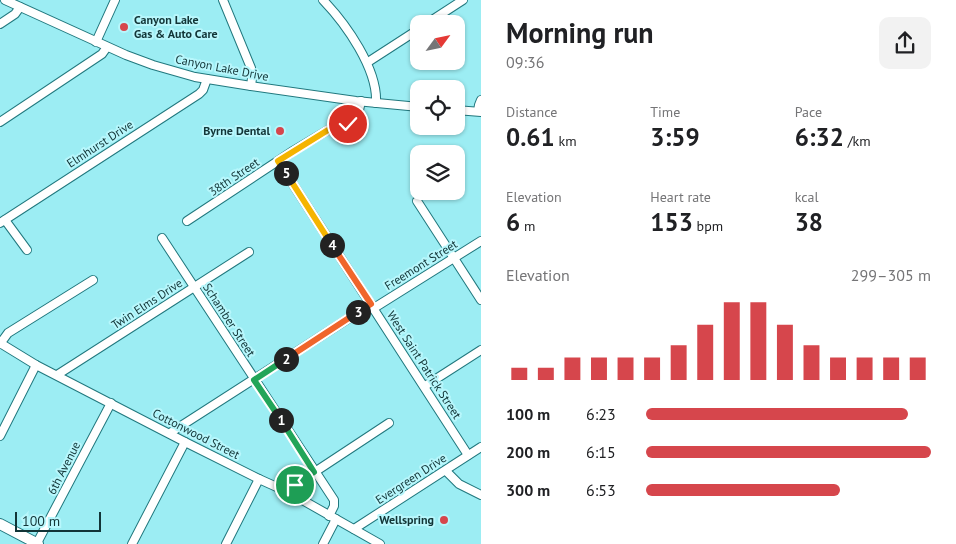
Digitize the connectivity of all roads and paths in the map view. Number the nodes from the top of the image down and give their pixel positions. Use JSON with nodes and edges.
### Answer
{"nodes":[{"id":1,"x":5,"y":0,"type":"edge"},
{"id":2,"x":115,"y":0,"type":"edge"},
{"id":3,"x":223,"y":0,"type":"edge"},
{"id":4,"x":462,"y":0,"type":"edge"},
{"id":5,"x":326,"y":1,"type":"edge"},
{"id":6,"x":20,"y":7,"type":"junction"},
{"id":7,"x":440,"y":15,"type":"edge"},
{"id":8,"x":0,"y":24,"type":"edge"},
{"id":9,"x":410,"y":35,"type":"edge"},
{"id":10,"x":96,"y":42,"type":"junction"},
{"id":11,"x":107,"y":47,"type":"junction"},
{"id":12,"x":368,"y":62,"type":"junction"},
{"id":13,"x":207,"y":79,"type":"junction"},
{"id":14,"x":251,"y":86,"type":"junction"},
{"id":15,"x":481,"y":100,"type":"edge"},
{"id":16,"x":361,"y":101,"type":"junction"},
{"id":17,"x":376,"y":103,"type":"junction"},
{"id":18,"x":410,"y":106,"type":"edge"},
{"id":19,"x":465,"y":111,"type":"edge"},
{"id":20,"x":480,"y":112,"type":"edge"},
{"id":21,"x":0,"y":122,"type":"edge"},
{"id":22,"x":278,"y":161,"type":"junction"},
{"id":23,"x":417,"y":201,"type":"dead end"},
{"id":24,"x":187,"y":221,"type":"dead end"},
{"id":25,"x":3,"y":222,"type":"edge"},
{"id":26,"x":162,"y":238,"type":"dead end"},
{"id":27,"x":481,"y":241,"type":"edge"},
{"id":28,"x":27,"y":250,"type":"dead end"},
{"id":29,"x":249,"y":252,"type":"dead end"},
{"id":30,"x":454,"y":258,"type":"junction"},
{"id":31,"x":93,"y":280,"type":"dead end"},
{"id":32,"x":194,"y":287,"type":"junction"},
{"id":33,"x":481,"y":300,"type":"edge"},
{"id":34,"x":372,"y":306,"type":"junction"},
{"id":35,"x":0,"y":343,"type":"edge"},
{"id":36,"x":481,"y":350,"type":"edge"},
{"id":37,"x":36,"y":365,"type":"junction"},
{"id":38,"x":57,"y":375,"type":"junction"},
{"id":39,"x":254,"y":380,"type":"junction"},
{"id":40,"x":425,"y":386,"type":"junction"},
{"id":41,"x":111,"y":403,"type":"junction"},
{"id":42,"x":389,"y":423,"type":"dead end"},
{"id":43,"x":170,"y":433,"type":"junction"},
{"id":44,"x":0,"y":436,"type":"edge"},
{"id":45,"x":186,"y":442,"type":"junction"},
{"id":46,"x":481,"y":447,"type":"edge"},
{"id":47,"x":468,"y":455,"type":"junction"},
{"id":48,"x":446,"y":471,"type":"junction"},
{"id":49,"x":314,"y":472,"type":"junction"},
{"id":50,"x":260,"y":479,"type":"junction"},
{"id":51,"x":290,"y":493,"type":"junction"},
{"id":52,"x":481,"y":495,"type":"edge"},
{"id":53,"x":332,"y":517,"type":"junction"},
{"id":54,"x":0,"y":524,"type":"edge"},
{"id":55,"x":354,"y":530,"type":"junction"},
{"id":56,"x":38,"y":544,"type":"edge"},
{"id":57,"x":132,"y":544,"type":"edge"},
{"id":58,"x":226,"y":544,"type":"edge"},
{"id":59,"x":322,"y":544,"type":"edge"},
{"id":60,"x":380,"y":544,"type":"edge"}],
"edges":[{"from":1,"to":6,"type":"street","name":"Canyon Lake Drive"},
{"from":2,"to":10,"type":"street"},
{"from":3,"to":14,"type":"street"},
{"from":4,"to":7,"type":"street"},
{"from":5,"to":12,"type":"street"},
{"from":6,"to":8,"type":"street"},
{"from":6,"to":10,"type":"street","name":"Canyon Lake Drive"},
{"from":9,"to":12,"type":"street"},
{"from":10,"to":11,"type":"street","name":"Canyon Lake Drive"},
{"from":11,"to":13,"type":"street","name":"Canyon Lake Drive"},
{"from":11,"to":21,"type":"street"},
{"from":12,"to":17,"type":"street"},
{"from":13,"to":14,"type":"street","name":"Canyon Lake Drive"},
{"from":13,"to":25,"type":"street","name":"Elmhurst Drive"},
{"from":14,"to":16,"type":"street","name":"Canyon Lake Drive"},
{"from":15,"to":20,"type":"street"},
{"from":16,"to":17,"type":"street","name":"Canyon Lake Drive"},
{"from":16,"to":22,"type":"street","name":"38th Street"},
{"from":17,"to":18,"type":"street","name":"Canyon Lake Drive"},
{"from":19,"to":20,"type":"street"},
{"from":22,"to":24,"type":"street","name":"38th Street"},
{"from":22,"to":34,"type":"street","name":"West Saint Patrick Street"},
{"from":23,"to":30,"type":"street"},
{"from":25,"to":28,"type":"street"},
{"from":26,"to":32,"type":"street","name":"Schamber Street"},
{"from":27,"to":30,"type":"street","name":"Freemont Street"},
{"from":29,"to":32,"type":"street","name":"Twin Elms Drive"},
{"from":30,"to":33,"type":"street"},
{"from":30,"to":34,"type":"street","name":"Freemont Street"},
{"from":31,"to":35,"type":"street"},
{"from":32,"to":38,"type":"street","name":"Twin Elms Drive"},
{"from":32,"to":39,"type":"street","name":"Schamber Street"},
{"from":34,"to":39,"type":"street","name":"Freemont Street"},
{"from":34,"to":40,"type":"street","name":"West Saint Patrick Street"},
{"from":35,"to":37,"type":"street","name":"Cottonwood Street"},
{"from":36,"to":40,"type":"street"},
{"from":37,"to":38,"type":"street","name":"Cottonwood Street"},
{"from":37,"to":44,"type":"street"},
{"from":38,"to":41,"type":"street","name":"Cottonwood Street"},
{"from":39,"to":43,"type":"street","name":"Freemont Street"},
{"from":39,"to":49,"type":"street","name":"Schamber Street"},
{"from":40,"to":47,"type":"street","name":"West Saint Patrick Street"},
{"from":41,"to":43,"type":"street","name":"Cottonwood Street"},
{"from":41,"to":56,"type":"street","name":"6th Avenue"},
{"from":42,"to":49,"type":"street"},
{"from":43,"to":45,"type":"street","name":"Cottonwood Street"},
{"from":45,"to":50,"type":"street","name":"Cottonwood Street"},
{"from":45,"to":57,"type":"street"},
{"from":46,"to":47,"type":"street","name":"Evergreen Drive"},
{"from":47,"to":48,"type":"street","name":"Evergreen Drive"},
{"from":48,"to":52,"type":"street"},
{"from":48,"to":55,"type":"street","name":"Evergreen Drive"},
{"from":49,"to":51,"type":"street"},
{"from":49,"to":53,"type":"street","name":"Schamber Street"},
{"from":50,"to":51,"type":"street","name":"Cottonwood Street"},
{"from":50,"to":58,"type":"street"},
{"from":51,"to":53,"type":"street","name":"Cottonwood Street"},
{"from":53,"to":55,"type":"street","name":"Cottonwood Street"},
{"from":53,"to":59,"type":"street"},
{"from":54,"to":56,"type":"main road"},
{"from":55,"to":60,"type":"street","name":"Cottonwood Street"}]}
